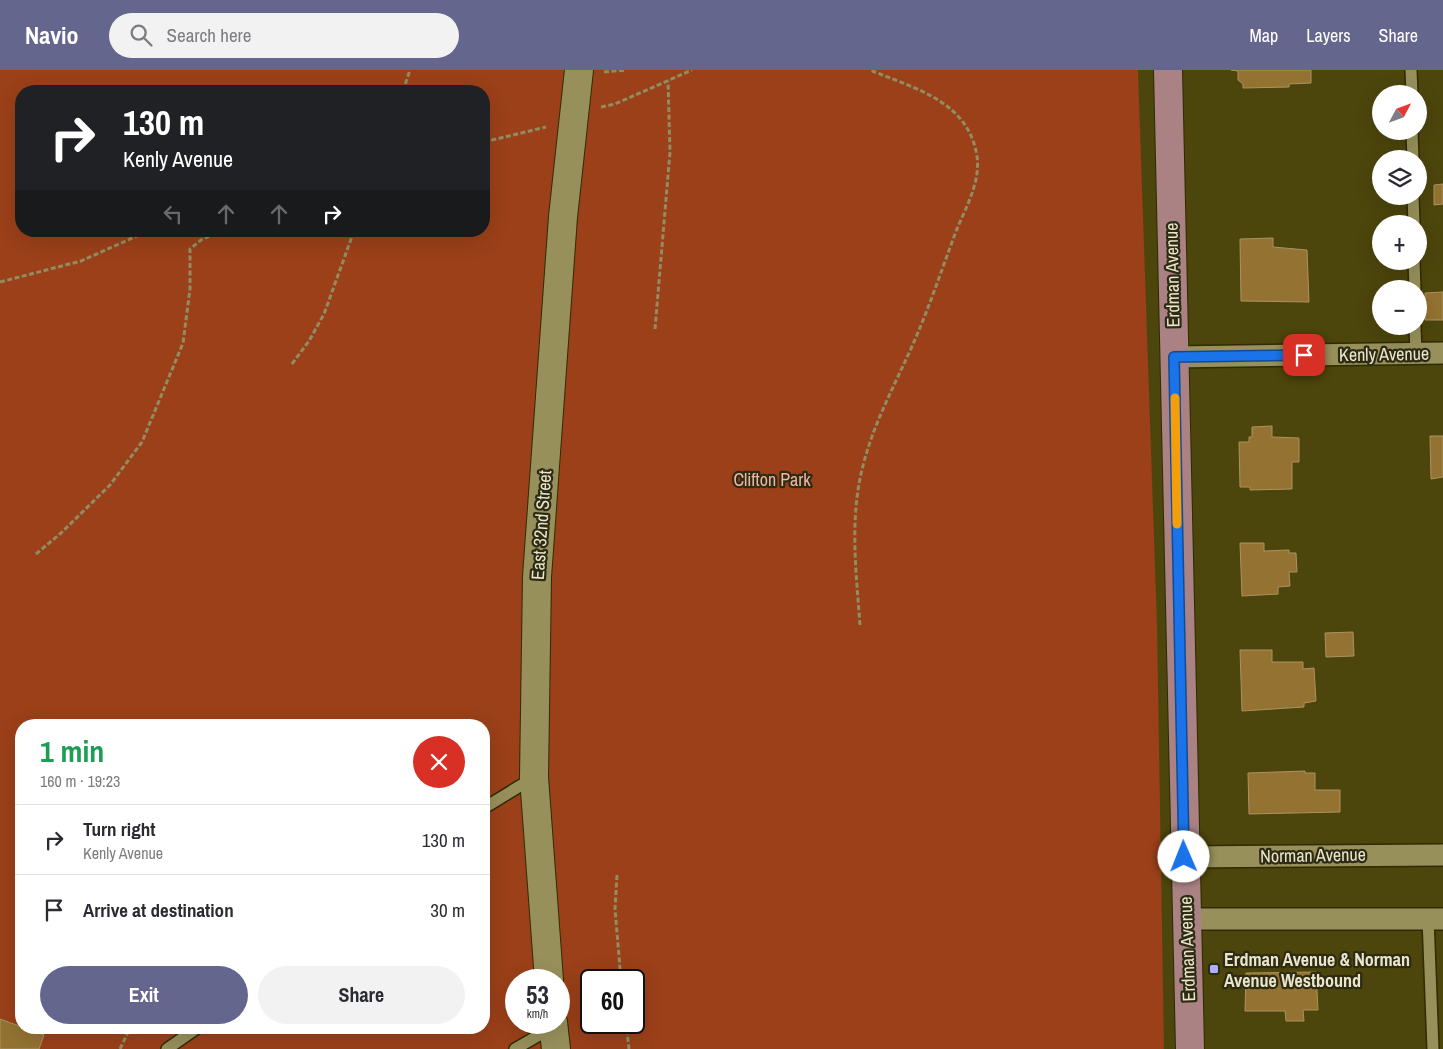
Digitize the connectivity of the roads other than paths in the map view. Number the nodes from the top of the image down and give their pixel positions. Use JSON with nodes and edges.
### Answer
{"nodes":[{"id":1,"x":1168,"y":70,"type":"edge"},
{"id":2,"x":1411,"y":70,"type":"edge"},
{"id":3,"x":588,"y":71,"type":"edge"},
{"id":4,"x":1412,"y":85,"type":"edge"},
{"id":5,"x":1416,"y":335,"type":"edge"},
{"id":6,"x":1443,"y":353,"type":"edge"},
{"id":7,"x":1416,"y":354,"type":"junction"},
{"id":8,"x":1174,"y":357,"type":"junction"},
{"id":9,"x":534,"y":777,"type":"junction"},
{"id":10,"x":490,"y":804,"type":"edge"},
{"id":11,"x":1443,"y":855,"type":"edge"},
{"id":12,"x":1184,"y":857,"type":"junction"},
{"id":13,"x":1436,"y":918,"type":"edge"},
{"id":14,"x":1186,"y":919,"type":"junction"},
{"id":15,"x":548,"y":969,"type":"edge"},
{"id":16,"x":188,"y":1034,"type":"edge"},
{"id":17,"x":552,"y":1034,"type":"edge"},
{"id":18,"x":167,"y":1049,"type":"edge"},
{"id":19,"x":515,"y":1049,"type":"edge"},
{"id":20,"x":1190,"y":1049,"type":"edge"},
{"id":21,"x":1433,"y":1049,"type":"edge"}],
"edges":[{"from":1,"to":8,"type":"main road","name":"Erdman Avenue"},
{"from":2,"to":4,"type":"lane"},
{"from":3,"to":9,"type":"street","name":"East 32nd Street"},
{"from":5,"to":7,"type":"lane"},
{"from":6,"to":7,"type":"street","name":"Kenly Avenue"},
{"from":7,"to":8,"type":"street","name":"Kenly Avenue"},
{"from":8,"to":12,"type":"main road","name":"Erdman Avenue"},
{"from":9,"to":10,"type":"lane"},
{"from":9,"to":15,"type":"street","name":"East 32nd Street"},
{"from":11,"to":12,"type":"street","name":"Norman Avenue"},
{"from":12,"to":14,"type":"main road","name":"Erdman Avenue"},
{"from":13,"to":14,"type":"street"},
{"from":13,"to":21,"type":"lane"},
{"from":14,"to":20,"type":"main road","name":"Erdman Avenue"},
{"from":16,"to":18,"type":"lane"},
{"from":17,"to":19,"type":"lane"}]}
